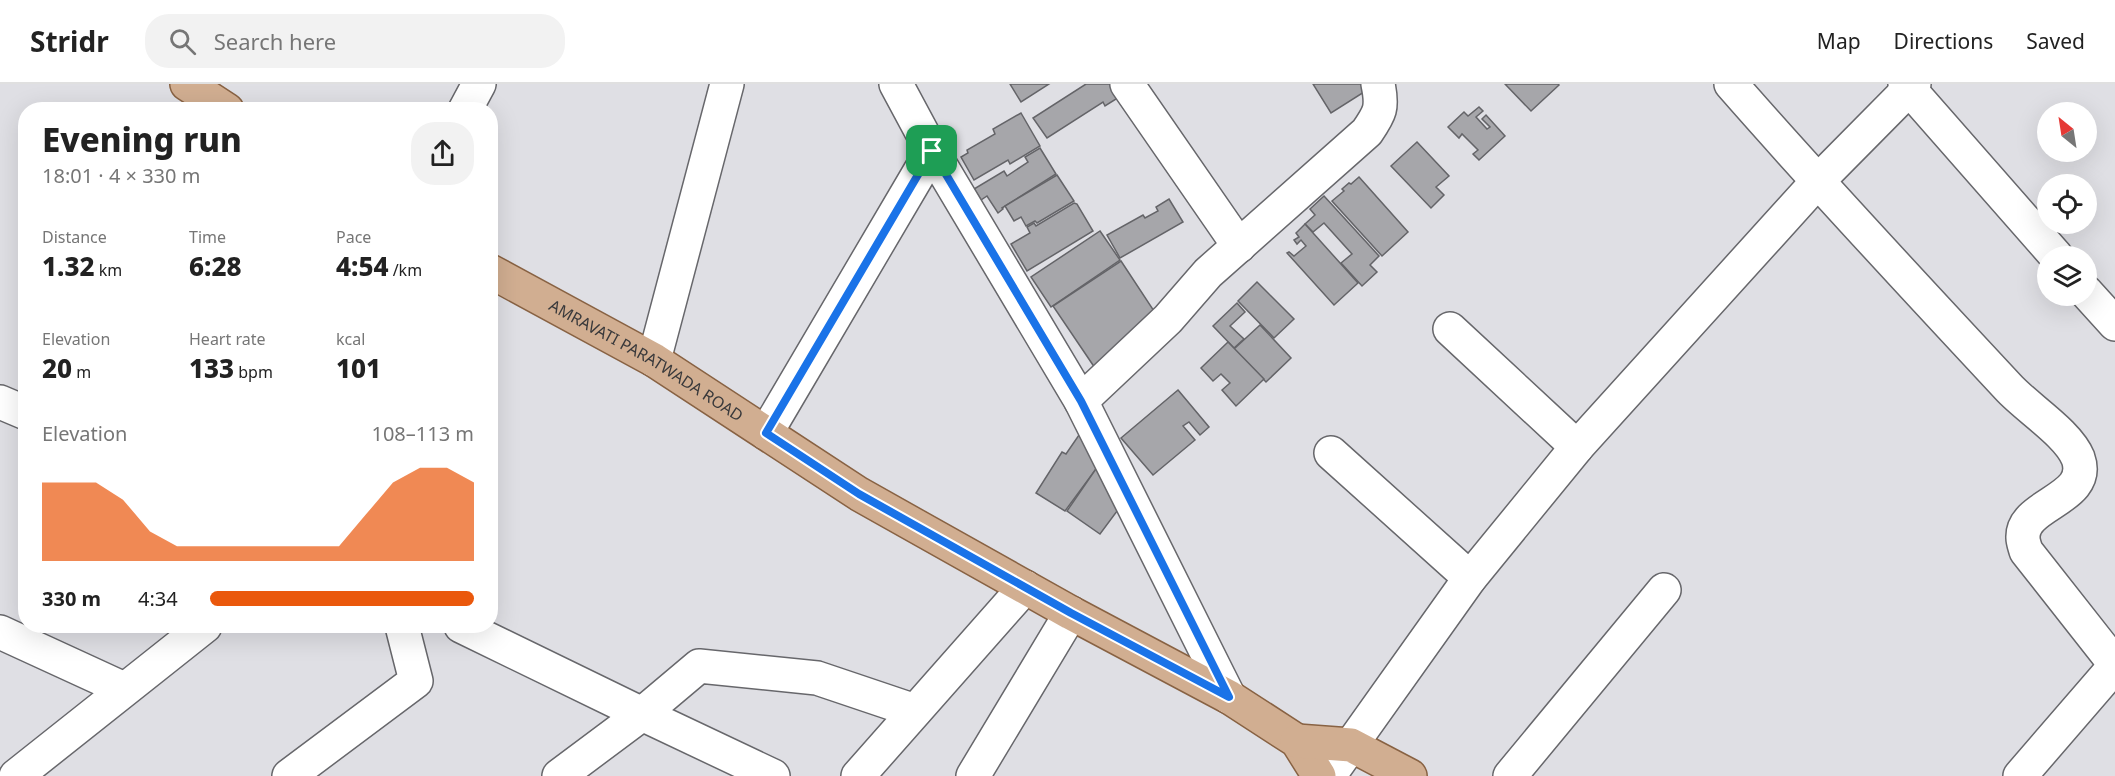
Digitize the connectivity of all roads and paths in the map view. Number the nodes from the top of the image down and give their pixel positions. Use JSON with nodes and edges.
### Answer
{"nodes":[{"id":1,"x":187,"y":84,"type":"edge"},
{"id":2,"x":479,"y":84,"type":"edge"},
{"id":3,"x":728,"y":84,"type":"edge"},
{"id":4,"x":896,"y":84,"type":"edge"},
{"id":5,"x":1127,"y":84,"type":"edge"},
{"id":6,"x":1377,"y":84,"type":"edge"},
{"id":7,"x":1731,"y":84,"type":"edge"},
{"id":8,"x":1909,"y":85,"type":"edge"},
{"id":9,"x":215,"y":102,"type":"edge"},
{"id":10,"x":469,"y":102,"type":"edge"},
{"id":11,"x":932,"y":151,"type":"junction"},
{"id":12,"x":1817,"y":182,"type":"junction"},
{"id":13,"x":1239,"y":246,"type":"junction"},
{"id":14,"x":2047,"y":246,"type":"edge"},
{"id":15,"x":498,"y":275,"type":"edge"},
{"id":16,"x":2097,"y":304,"type":"edge"},
{"id":17,"x":2115,"y":324,"type":"edge"},
{"id":18,"x":1450,"y":330,"type":"dead end"},
{"id":19,"x":654,"y":360,"type":"junction"},
{"id":20,"x":1081,"y":401,"type":"junction"},
{"id":21,"x":0,"y":402,"type":"edge"},
{"id":22,"x":18,"y":410,"type":"edge"},
{"id":23,"x":766,"y":433,"type":"junction"},
{"id":24,"x":1577,"y":447,"type":"junction"},
{"id":25,"x":1331,"y":453,"type":"dead end"},
{"id":26,"x":1470,"y":578,"type":"junction"},
{"id":27,"x":1025,"y":587,"type":"junction"},
{"id":28,"x":1664,"y":590,"type":"dead end"},
{"id":29,"x":1071,"y":613,"type":"junction"},
{"id":30,"x":0,"y":632,"type":"edge"},
{"id":31,"x":196,"y":633,"type":"edge"},
{"id":32,"x":404,"y":633,"type":"edge"},
{"id":33,"x":475,"y":633,"type":"edge"},
{"id":34,"x":2115,"y":665,"type":"edge"},
{"id":35,"x":124,"y":689,"type":"junction"},
{"id":36,"x":1229,"y":697,"type":"junction"},
{"id":37,"x":915,"y":711,"type":"junction"},
{"id":38,"x":642,"y":714,"type":"junction"},
{"id":39,"x":1297,"y":741,"type":"junction"},
{"id":40,"x":1351,"y":745,"type":"junction"},
{"id":41,"x":2025,"y":774,"type":"edge"},
{"id":42,"x":16,"y":776,"type":"edge"},
{"id":43,"x":289,"y":776,"type":"edge"},
{"id":44,"x":559,"y":776,"type":"edge"},
{"id":45,"x":773,"y":776,"type":"edge"},
{"id":46,"x":858,"y":776,"type":"edge"},
{"id":47,"x":973,"y":776,"type":"edge"},
{"id":48,"x":1319,"y":776,"type":"edge"},
{"id":49,"x":1329,"y":776,"type":"edge"},
{"id":50,"x":1410,"y":776,"type":"edge"},
{"id":51,"x":1510,"y":776,"type":"edge"}],
"edges":[{"from":1,"to":9,"type":"main road"},
{"from":2,"to":10,"type":"street"},
{"from":3,"to":19,"type":"street"},
{"from":4,"to":11,"type":"street"},
{"from":5,"to":13,"type":"street"},
{"from":6,"to":13,"type":"street"},
{"from":7,"to":12,"type":"street"},
{"from":8,"to":12,"type":"street"},
{"from":8,"to":14,"type":"street"},
{"from":11,"to":20,"type":"street"},
{"from":11,"to":23,"type":"street"},
{"from":12,"to":24,"type":"street"},
{"from":12,"to":34,"type":"street"},
{"from":13,"to":20,"type":"street"},
{"from":15,"to":19,"type":"main road","name":"AMRAVATI PARATWADA ROAD"},
{"from":16,"to":17,"type":"street"},
{"from":18,"to":24,"type":"street"},
{"from":19,"to":23,"type":"main road","name":"AMRAVATI PARATWADA ROAD"},
{"from":20,"to":36,"type":"street"},
{"from":21,"to":22,"type":"street"},
{"from":23,"to":27,"type":"main road","name":"AMRAVATI PARATWADA ROAD"},
{"from":24,"to":26,"type":"street"},
{"from":25,"to":26,"type":"street"},
{"from":26,"to":40,"type":"street"},
{"from":27,"to":29,"type":"main road","name":"AMRAVATI PARATWADA ROAD"},
{"from":27,"to":37,"type":"street"},
{"from":28,"to":51,"type":"street"},
{"from":29,"to":36,"type":"main road","name":"AMRAVATI PARATWADA ROAD"},
{"from":29,"to":47,"type":"street"},
{"from":30,"to":35,"type":"street"},
{"from":31,"to":35,"type":"street"},
{"from":32,"to":43,"type":"street"},
{"from":33,"to":38,"type":"street"},
{"from":34,"to":41,"type":"street"},
{"from":35,"to":42,"type":"street"},
{"from":36,"to":39,"type":"main road","name":"AMRAVATI PARATWADA ROAD"},
{"from":37,"to":38,"type":"street"},
{"from":37,"to":46,"type":"street"},
{"from":38,"to":44,"type":"street"},
{"from":38,"to":45,"type":"street"},
{"from":39,"to":40,"type":"main road","name":"AMRAVATI PARATWADA ROAD"},
{"from":39,"to":48,"type":"main road","name":"AMRAVATI PARATWADA ROAD"},
{"from":40,"to":49,"type":"street"},
{"from":40,"to":50,"type":"main road","name":"AMRAVATI PARATWADA ROAD"}]}
